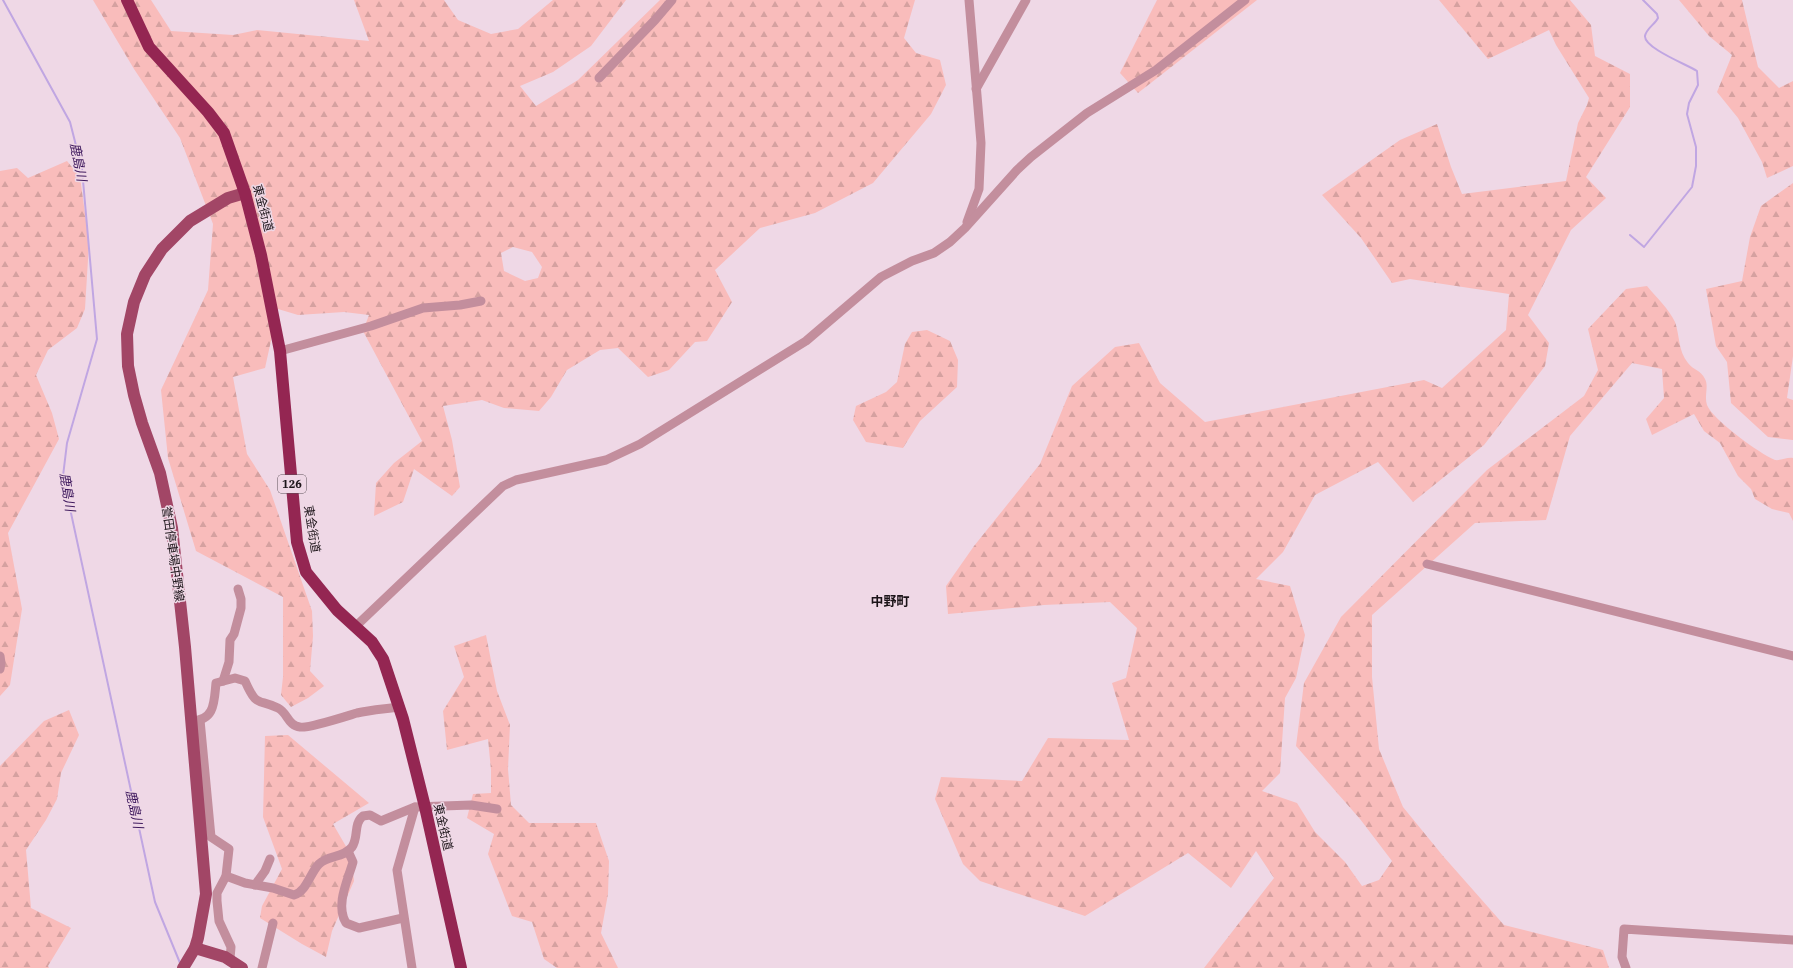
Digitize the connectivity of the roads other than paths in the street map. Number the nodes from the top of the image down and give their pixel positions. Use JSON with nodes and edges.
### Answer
{"nodes":[{"id":1,"x":126,"y":0,"type":"edge"},
{"id":2,"x":672,"y":0,"type":"edge"},
{"id":3,"x":970,"y":0,"type":"edge"},
{"id":4,"x":1026,"y":0,"type":"edge"},
{"id":5,"x":1245,"y":0,"type":"edge"},
{"id":6,"x":599,"y":78,"type":"dead end"},
{"id":7,"x":976,"y":89,"type":"junction"},
{"id":8,"x":245,"y":193,"type":"junction"},
{"id":9,"x":965,"y":228,"type":"junction"},
{"id":10,"x":481,"y":301,"type":"dead end"},
{"id":11,"x":280,"y":352,"type":"junction"},
{"id":12,"x":1426,"y":564,"type":"dead end"},
{"id":13,"x":238,"y":589,"type":"dead end"},
{"id":14,"x":356,"y":626,"type":"junction"},
{"id":15,"x":0,"y":656,"type":"edge"},
{"id":16,"x":1793,"y":656,"type":"edge"},
{"id":17,"x":0,"y":669,"type":"edge"},
{"id":18,"x":223,"y":681,"type":"junction"},
{"id":19,"x":399,"y":707,"type":"junction"},
{"id":20,"x":196,"y":720,"type":"junction"},
{"id":21,"x":420,"y":807,"type":"junction"},
{"id":22,"x":497,"y":809,"type":"dead end"},
{"id":23,"x":348,"y":851,"type":"junction"},
{"id":24,"x":270,"y":859,"type":"dead end"},
{"id":25,"x":226,"y":876,"type":"junction"},
{"id":26,"x":256,"y":885,"type":"junction"},
{"id":27,"x":211,"y":893,"type":"junction"},
{"id":28,"x":403,"y":918,"type":"junction"},
{"id":29,"x":273,"y":923,"type":"dead end"},
{"id":30,"x":1793,"y":940,"type":"edge"},
{"id":31,"x":195,"y":948,"type":"junction"},
{"id":32,"x":230,"y":959,"type":"junction"},
{"id":33,"x":186,"y":964,"type":"edge"},
{"id":34,"x":242,"y":968,"type":"edge"},
{"id":35,"x":262,"y":968,"type":"edge"},
{"id":36,"x":412,"y":968,"type":"edge"},
{"id":37,"x":461,"y":968,"type":"edge"},
{"id":38,"x":1626,"y":968,"type":"edge"}],
"edges":[{"from":1,"to":8,"type":"highway","name":"東金街道","number":"126"},
{"from":2,"to":6,"type":"street"},
{"from":3,"to":7,"type":"street"},
{"from":4,"to":7,"type":"street"},
{"from":5,"to":9,"type":"street"},
{"from":7,"to":9,"type":"street"},
{"from":8,"to":11,"type":"highway","name":"東金街道","number":"126"},
{"from":8,"to":20,"type":"main road","name":"誉田停車場中野線"},
{"from":9,"to":14,"type":"street"},
{"from":10,"to":11,"type":"street"},
{"from":11,"to":14,"type":"highway","name":"東金街道","number":"126"},
{"from":12,"to":16,"type":"street"},
{"from":13,"to":18,"type":"street"},
{"from":14,"to":19,"type":"highway","name":"東金街道","number":"126"},
{"from":15,"to":17,"type":"street"},
{"from":18,"to":19,"type":"street"},
{"from":18,"to":20,"type":"street"},
{"from":19,"to":21,"type":"highway","name":"東金街道","number":"126"},
{"from":20,"to":25,"type":"street"},
{"from":20,"to":27,"type":"main road","name":"誉田停車場中野線"},
{"from":21,"to":22,"type":"street"},
{"from":21,"to":23,"type":"street"},
{"from":21,"to":28,"type":"street"},
{"from":21,"to":37,"type":"highway","name":"東金街道","number":"126"},
{"from":23,"to":26,"type":"street"},
{"from":23,"to":28,"type":"street"},
{"from":24,"to":26,"type":"street"},
{"from":25,"to":26,"type":"street"},
{"from":25,"to":27,"type":"street"},
{"from":27,"to":31,"type":"main road","name":"誉田停車場中野線"},
{"from":27,"to":32,"type":"street"},
{"from":28,"to":36,"type":"street"},
{"from":29,"to":35,"type":"street"},
{"from":30,"to":38,"type":"street"},
{"from":31,"to":32,"type":"main road"},
{"from":31,"to":33,"type":"main road","name":"誉田停車場中野線"},
{"from":32,"to":34,"type":"main road"}]}
